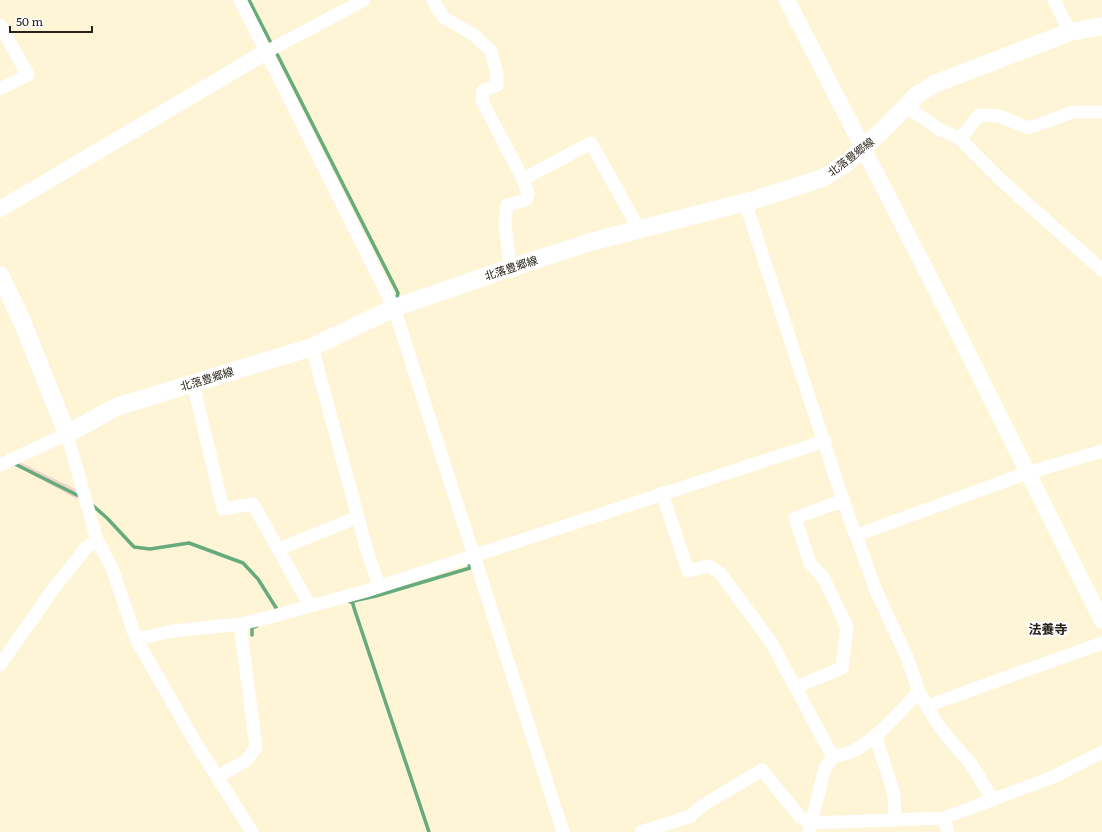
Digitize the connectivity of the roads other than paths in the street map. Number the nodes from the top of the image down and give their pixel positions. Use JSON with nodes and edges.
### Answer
{"nodes":[{"id":1,"x":240,"y":0,"type":"edge"},
{"id":2,"x":364,"y":0,"type":"edge"},
{"id":3,"x":433,"y":0,"type":"edge"},
{"id":4,"x":787,"y":0,"type":"edge"},
{"id":5,"x":1054,"y":0,"type":"edge"},
{"id":6,"x":0,"y":26,"type":"edge"},
{"id":7,"x":1102,"y":26,"type":"edge"},
{"id":8,"x":1070,"y":32,"type":"junction"},
{"id":9,"x":266,"y":52,"type":"junction"},
{"id":10,"x":0,"y":89,"type":"edge"},
{"id":11,"x":907,"y":107,"type":"junction"},
{"id":12,"x":1102,"y":112,"type":"edge"},
{"id":13,"x":960,"y":139,"type":"junction"},
{"id":14,"x":864,"y":148,"type":"junction"},
{"id":15,"x":523,"y":178,"type":"junction"},
{"id":16,"x":745,"y":202,"type":"junction"},
{"id":17,"x":0,"y":209,"type":"edge"},
{"id":18,"x":639,"y":229,"type":"junction"},
{"id":19,"x":510,"y":268,"type":"junction"},
{"id":20,"x":1102,"y":270,"type":"edge"},
{"id":21,"x":0,"y":275,"type":"edge"},
{"id":22,"x":394,"y":308,"type":"junction"},
{"id":23,"x":312,"y":347,"type":"junction"},
{"id":24,"x":193,"y":383,"type":"junction"},
{"id":25,"x":67,"y":434,"type":"junction"},
{"id":26,"x":824,"y":441,"type":"junction"},
{"id":27,"x":1102,"y":450,"type":"edge"},
{"id":28,"x":0,"y":465,"type":"edge"},
{"id":29,"x":1027,"y":473,"type":"junction"},
{"id":30,"x":662,"y":493,"type":"junction"},
{"id":31,"x":844,"y":500,"type":"junction"},
{"id":32,"x":358,"y":517,"type":"junction"},
{"id":33,"x":857,"y":535,"type":"junction"},
{"id":34,"x":97,"y":540,"type":"junction"},
{"id":35,"x":279,"y":549,"type":"junction"},
{"id":36,"x":474,"y":555,"type":"junction"},
{"id":37,"x":379,"y":586,"type":"junction"},
{"id":38,"x":310,"y":606,"type":"junction"},
{"id":39,"x":1102,"y":621,"type":"edge"},
{"id":40,"x":240,"y":624,"type":"junction"},
{"id":41,"x":136,"y":639,"type":"junction"},
{"id":42,"x":1102,"y":643,"type":"edge"},
{"id":43,"x":1,"y":662,"type":"edge"},
{"id":44,"x":796,"y":687,"type":"junction"},
{"id":45,"x":919,"y":692,"type":"junction"},
{"id":46,"x":927,"y":706,"type":"junction"},
{"id":47,"x":875,"y":735,"type":"junction"},
{"id":48,"x":1102,"y":752,"type":"edge"},
{"id":49,"x":833,"y":757,"type":"junction"},
{"id":50,"x":217,"y":777,"type":"junction"},
{"id":51,"x":993,"y":800,"type":"junction"},
{"id":52,"x":944,"y":818,"type":"junction"},
{"id":53,"x":895,"y":821,"type":"junction"},
{"id":54,"x":810,"y":828,"type":"edge"},
{"id":55,"x":252,"y":832,"type":"edge"},
{"id":56,"x":563,"y":832,"type":"edge"},
{"id":57,"x":641,"y":832,"type":"edge"},
{"id":58,"x":948,"y":832,"type":"edge"}],
"edges":[{"from":1,"to":9,"type":"street"},
{"from":2,"to":9,"type":"street"},
{"from":3,"to":15,"type":"street"},
{"from":4,"to":14,"type":"street"},
{"from":5,"to":8,"type":"street"},
{"from":6,"to":10,"type":"street"},
{"from":7,"to":8,"type":"main road","name":"北落豊郷線"},
{"from":8,"to":11,"type":"main road","name":"北落豊郷線"},
{"from":9,"to":17,"type":"street"},
{"from":9,"to":22,"type":"street"},
{"from":11,"to":13,"type":"street"},
{"from":11,"to":14,"type":"main road","name":"北落豊郷線"},
{"from":12,"to":13,"type":"street"},
{"from":13,"to":20,"type":"street"},
{"from":14,"to":16,"type":"main road","name":"北落豊郷線"},
{"from":14,"to":29,"type":"street"},
{"from":15,"to":18,"type":"street"},
{"from":15,"to":19,"type":"street"},
{"from":16,"to":18,"type":"main road","name":"北落豊郷線"},
{"from":16,"to":26,"type":"street"},
{"from":18,"to":19,"type":"main road","name":"北落豊郷線"},
{"from":19,"to":22,"type":"main road","name":"北落豊郷線"},
{"from":21,"to":25,"type":"main road"},
{"from":22,"to":23,"type":"main road","name":"北落豊郷線"},
{"from":22,"to":36,"type":"street"},
{"from":23,"to":24,"type":"main road","name":"北落豊郷線"},
{"from":23,"to":32,"type":"street"},
{"from":24,"to":25,"type":"main road","name":"北落豊郷線"},
{"from":24,"to":35,"type":"street"},
{"from":25,"to":28,"type":"street"},
{"from":25,"to":34,"type":"street"},
{"from":26,"to":30,"type":"street"},
{"from":26,"to":31,"type":"street"},
{"from":27,"to":29,"type":"street"},
{"from":29,"to":33,"type":"street"},
{"from":29,"to":39,"type":"street"},
{"from":30,"to":36,"type":"street"},
{"from":30,"to":44,"type":"street"},
{"from":31,"to":33,"type":"street"},
{"from":31,"to":44,"type":"street"},
{"from":32,"to":35,"type":"street"},
{"from":32,"to":37,"type":"street"},
{"from":33,"to":45,"type":"street"},
{"from":34,"to":41,"type":"street"},
{"from":34,"to":43,"type":"street"},
{"from":35,"to":38,"type":"street"},
{"from":36,"to":37,"type":"street"},
{"from":36,"to":56,"type":"street"},
{"from":37,"to":38,"type":"street"},
{"from":38,"to":40,"type":"street"},
{"from":40,"to":41,"type":"street"},
{"from":40,"to":50,"type":"street"},
{"from":41,"to":50,"type":"street"},
{"from":42,"to":46,"type":"street"},
{"from":44,"to":49,"type":"street"},
{"from":45,"to":46,"type":"street"},
{"from":45,"to":47,"type":"street"},
{"from":46,"to":51,"type":"street"},
{"from":47,"to":49,"type":"street"},
{"from":47,"to":53,"type":"street"},
{"from":48,"to":51,"type":"street"},
{"from":49,"to":54,"type":"street"},
{"from":50,"to":55,"type":"street"},
{"from":51,"to":52,"type":"street"},
{"from":52,"to":53,"type":"street"},
{"from":52,"to":58,"type":"street"},
{"from":53,"to":54,"type":"street"},
{"from":54,"to":57,"type":"street"}]}
